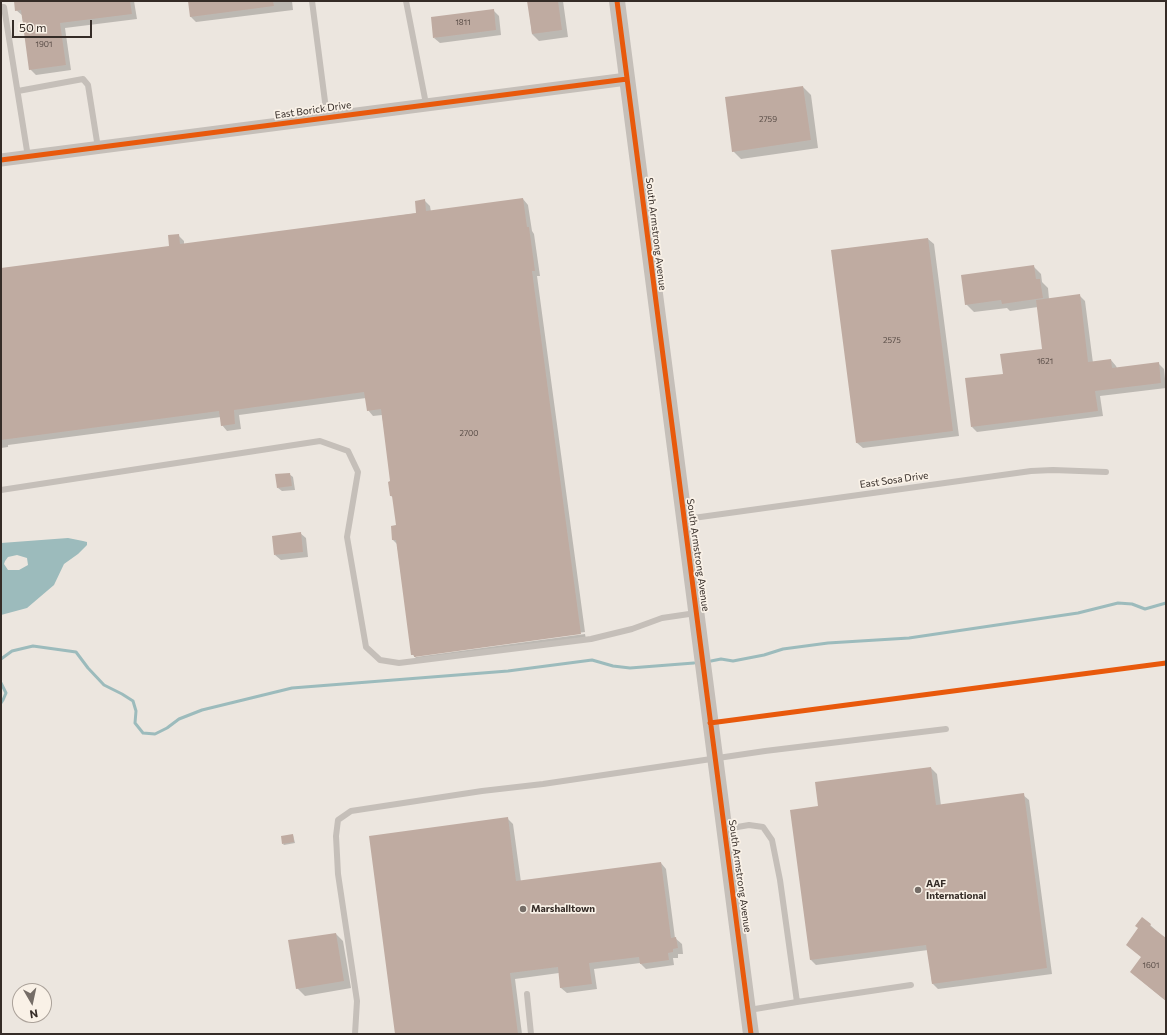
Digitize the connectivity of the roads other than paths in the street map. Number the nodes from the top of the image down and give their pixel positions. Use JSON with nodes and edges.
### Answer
{"nodes":[{"id":1,"x":312,"y":1,"type":"edge"},
{"id":2,"x":406,"y":1,"type":"edge"},
{"id":3,"x":617,"y":1,"type":"edge"},
{"id":4,"x":1,"y":7,"type":"edge"},
{"id":5,"x":627,"y":79,"type":"junction"},
{"id":6,"x":18,"y":91,"type":"junction"},
{"id":7,"x":426,"y":104,"type":"junction"},
{"id":8,"x":327,"y":117,"type":"junction"},
{"id":9,"x":98,"y":148,"type":"junction"},
{"id":10,"x":28,"y":157,"type":"junction"},
{"id":11,"x":1,"y":160,"type":"edge"},
{"id":12,"x":1106,"y":472,"type":"dead end"},
{"id":13,"x":1,"y":490,"type":"edge"},
{"id":14,"x":684,"y":519,"type":"junction"},
{"id":15,"x":696,"y":613,"type":"junction"},
{"id":16,"x":946,"y":729,"type":"dead end"},
{"id":17,"x":715,"y":758,"type":"junction"},
{"id":18,"x":724,"y":830,"type":"junction"},
{"id":19,"x":911,"y":985,"type":"dead end"},
{"id":20,"x":527,"y":994,"type":"dead end"},
{"id":21,"x":797,"y":1002,"type":"junction"},
{"id":22,"x":748,"y":1010,"type":"junction"},
{"id":23,"x":355,"y":1034,"type":"edge"},
{"id":24,"x":531,"y":1034,"type":"edge"},
{"id":25,"x":751,"y":1034,"type":"edge"}],
"edges":[{"from":1,"to":8,"type":"lane"},
{"from":2,"to":7,"type":"lane"},
{"from":3,"to":5,"type":"street","name":"South Armstrong Avenue"},
{"from":4,"to":6,"type":"lane"},
{"from":5,"to":7,"type":"street","name":"East Borick Drive"},
{"from":5,"to":14,"type":"street","name":"South Armstrong Avenue"},
{"from":6,"to":9,"type":"lane"},
{"from":6,"to":10,"type":"lane"},
{"from":7,"to":8,"type":"street","name":"East Borick Drive"},
{"from":8,"to":9,"type":"street","name":"East Borick Drive"},
{"from":9,"to":10,"type":"street","name":"East Borick Drive"},
{"from":10,"to":11,"type":"street","name":"East Borick Drive"},
{"from":12,"to":14,"type":"lane","name":"East Sosa Drive"},
{"from":13,"to":15,"type":"lane"},
{"from":14,"to":15,"type":"street","name":"South Armstrong Avenue"},
{"from":15,"to":17,"type":"street","name":"South Armstrong Avenue"},
{"from":16,"to":17,"type":"lane"},
{"from":17,"to":18,"type":"street","name":"South Armstrong Avenue"},
{"from":17,"to":23,"type":"lane"},
{"from":18,"to":21,"type":"lane"},
{"from":18,"to":22,"type":"street","name":"South Armstrong Avenue"},
{"from":19,"to":21,"type":"lane"},
{"from":20,"to":24,"type":"lane"},
{"from":21,"to":22,"type":"lane"},
{"from":22,"to":25,"type":"street","name":"South Armstrong Avenue"}]}
